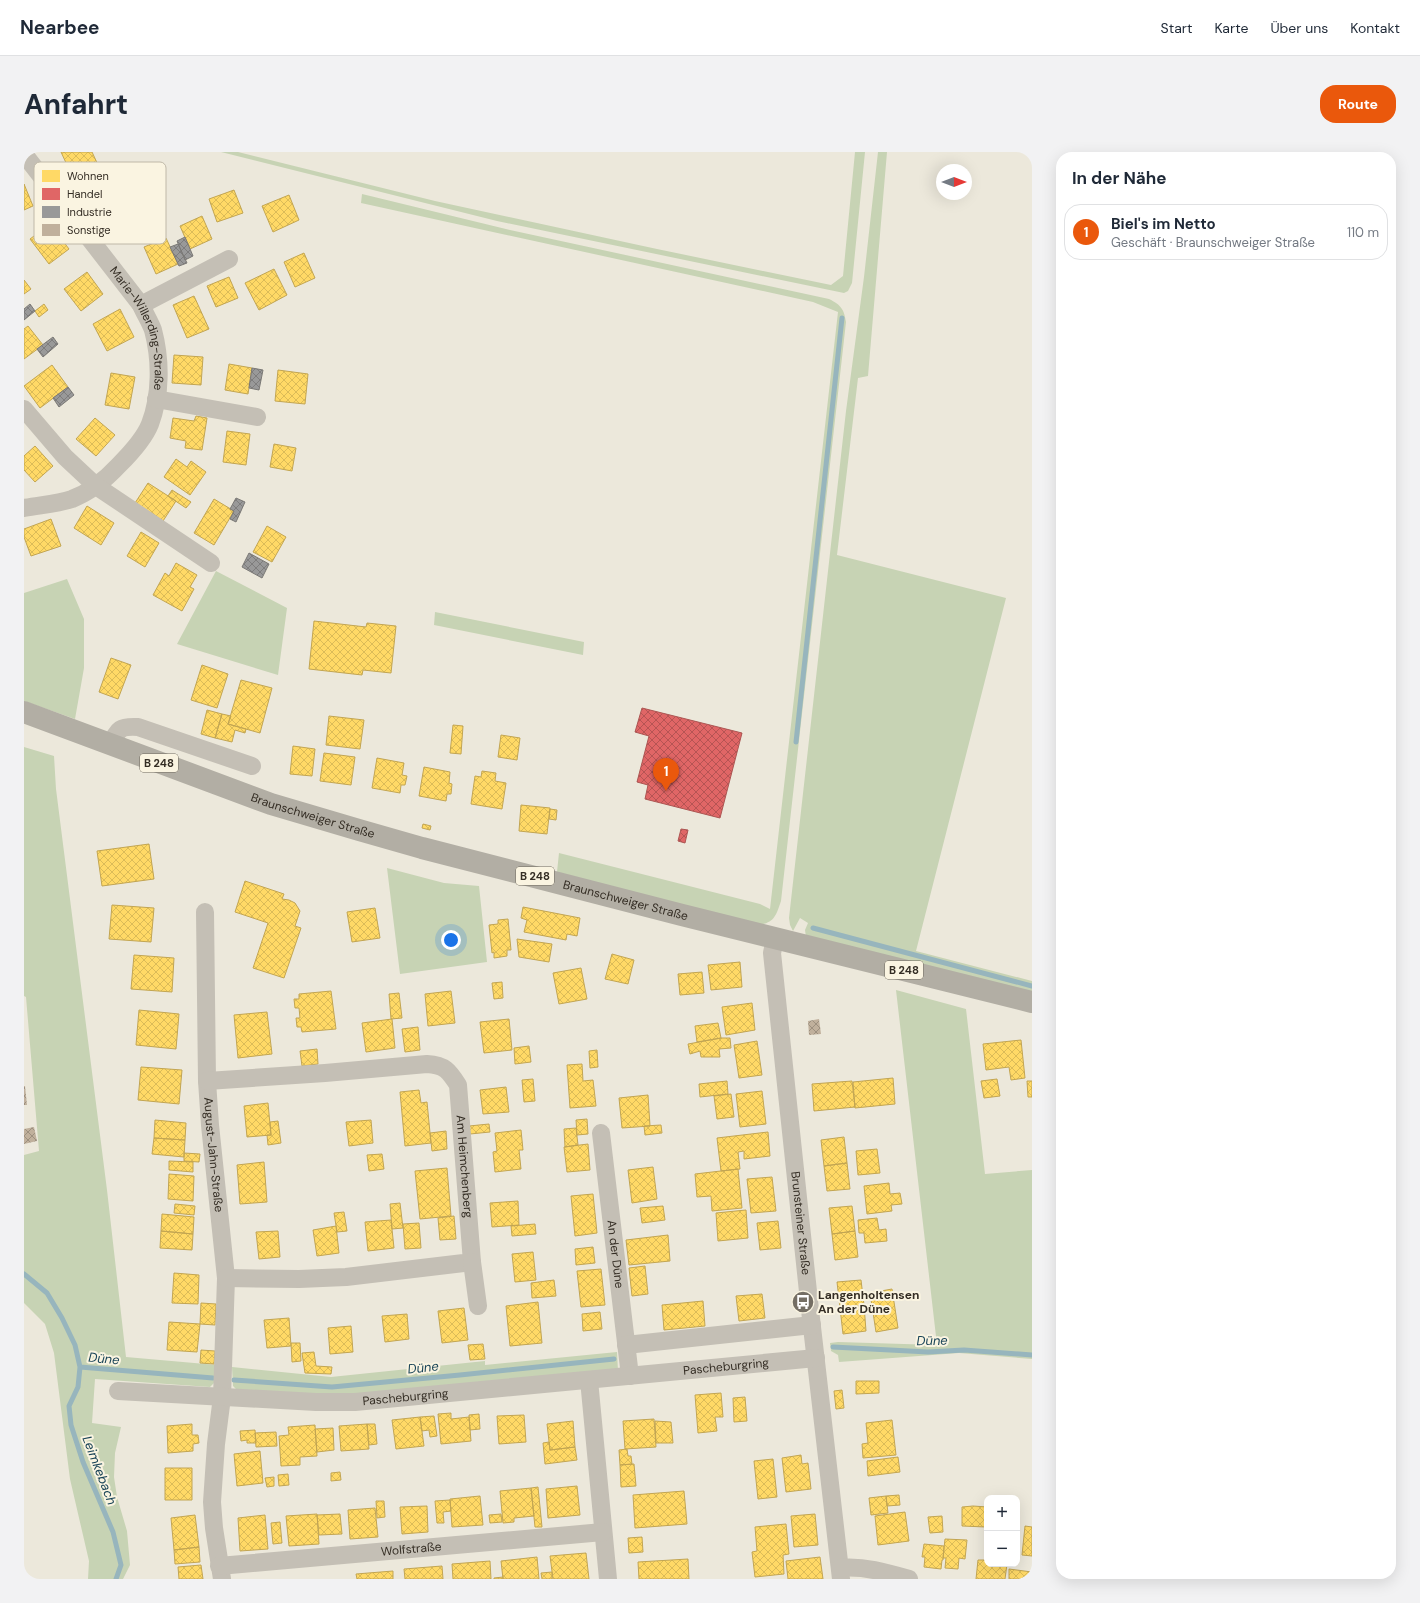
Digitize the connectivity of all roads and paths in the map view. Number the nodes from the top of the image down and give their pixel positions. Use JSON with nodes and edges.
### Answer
{"nodes":[{"id":1,"x":24,"y":154,"type":"edge"},
{"id":2,"x":34,"y":167,"type":"edge"},
{"id":3,"x":93,"y":244,"type":"edge"},
{"id":4,"x":229,"y":259,"type":"dead end"},
{"id":5,"x":141,"y":306,"type":"junction"},
{"id":6,"x":156,"y":399,"type":"junction"},
{"id":7,"x":24,"y":409,"type":"edge"},
{"id":8,"x":257,"y":417,"type":"dead end"},
{"id":9,"x":96,"y":486,"type":"junction"},
{"id":10,"x":24,"y":508,"type":"edge"},
{"id":11,"x":211,"y":563,"type":"dead end"},
{"id":12,"x":24,"y":712,"type":"edge"},
{"id":13,"x":110,"y":744,"type":"junction"},
{"id":14,"x":252,"y":766,"type":"dead end"},
{"id":15,"x":205,"y":912,"type":"dead end"},
{"id":16,"x":775,"y":939,"type":"junction"},
{"id":17,"x":1032,"y":1002,"type":"edge"},
{"id":18,"x":207,"y":1080,"type":"junction"},
{"id":19,"x":601,"y":1133,"type":"dead end"},
{"id":20,"x":472,"y":1262,"type":"junction"},
{"id":21,"x":226,"y":1278,"type":"junction"},
{"id":22,"x":478,"y":1306,"type":"dead end"},
{"id":23,"x":812,"y":1325,"type":"junction"},
{"id":24,"x":626,"y":1345,"type":"junction"},
{"id":25,"x":816,"y":1358,"type":"junction"},
{"id":26,"x":630,"y":1376,"type":"junction"},
{"id":27,"x":588,"y":1380,"type":"junction"},
{"id":28,"x":118,"y":1391,"type":"dead end"},
{"id":29,"x":222,"y":1397,"type":"junction"},
{"id":30,"x":603,"y":1532,"type":"junction"},
{"id":31,"x":220,"y":1573,"type":"edge"},
{"id":32,"x":840,"y":1574,"type":"edge"},
{"id":33,"x":608,"y":1579,"type":"edge"},
{"id":34,"x":909,"y":1579,"type":"edge"}],
"edges":[{"from":1,"to":2,"type":"street","name":"Marie-Willerding-Straße"},
{"from":3,"to":5,"type":"street","name":"Marie-Willerding-Straße"},
{"from":4,"to":5,"type":"street"},
{"from":5,"to":6,"type":"street","name":"Marie-Willerding-Straße"},
{"from":6,"to":8,"type":"street"},
{"from":6,"to":9,"type":"street","name":"Marie-Willerding-Straße"},
{"from":7,"to":9,"type":"street"},
{"from":9,"to":10,"type":"street","name":"Marie-Willerding-Straße"},
{"from":9,"to":11,"type":"street"},
{"from":12,"to":13,"type":"main road","name":"Braunschweiger Straße","number":"B 248"},
{"from":13,"to":14,"type":"street"},
{"from":13,"to":16,"type":"main road","name":"Braunschweiger Straße","number":"B 248"},
{"from":15,"to":18,"type":"street","name":"August-Jahn-Straße"},
{"from":16,"to":17,"type":"main road","name":"Braunschweiger Straße","number":"B 248"},
{"from":16,"to":23,"type":"street","name":"Brunsteiner Straße"},
{"from":18,"to":20,"type":"street","name":"Am Heimchenberg"},
{"from":18,"to":21,"type":"street","name":"August-Jahn-Straße"},
{"from":19,"to":24,"type":"street","name":"An der Düne"},
{"from":20,"to":21,"type":"street"},
{"from":20,"to":22,"type":"street","name":"Am Heimchenberg"},
{"from":21,"to":29,"type":"street","name":"August-Jahn-Straße"},
{"from":23,"to":24,"type":"street"},
{"from":23,"to":25,"type":"street","name":"Brunsteiner Straße"},
{"from":24,"to":26,"type":"street","name":"An der Düne"},
{"from":25,"to":26,"type":"street","name":"Pascheburgring"},
{"from":25,"to":32,"type":"street","name":"Brunsteiner Straße"},
{"from":26,"to":27,"type":"street","name":"Pascheburgring"},
{"from":27,"to":29,"type":"street","name":"Pascheburgring"},
{"from":27,"to":30,"type":"street"},
{"from":28,"to":29,"type":"street","name":"Pascheburgring"},
{"from":29,"to":31,"type":"street"},
{"from":30,"to":31,"type":"street","name":"Wolfstraße"},
{"from":30,"to":33,"type":"street"},
{"from":32,"to":34,"type":"street"}]}
